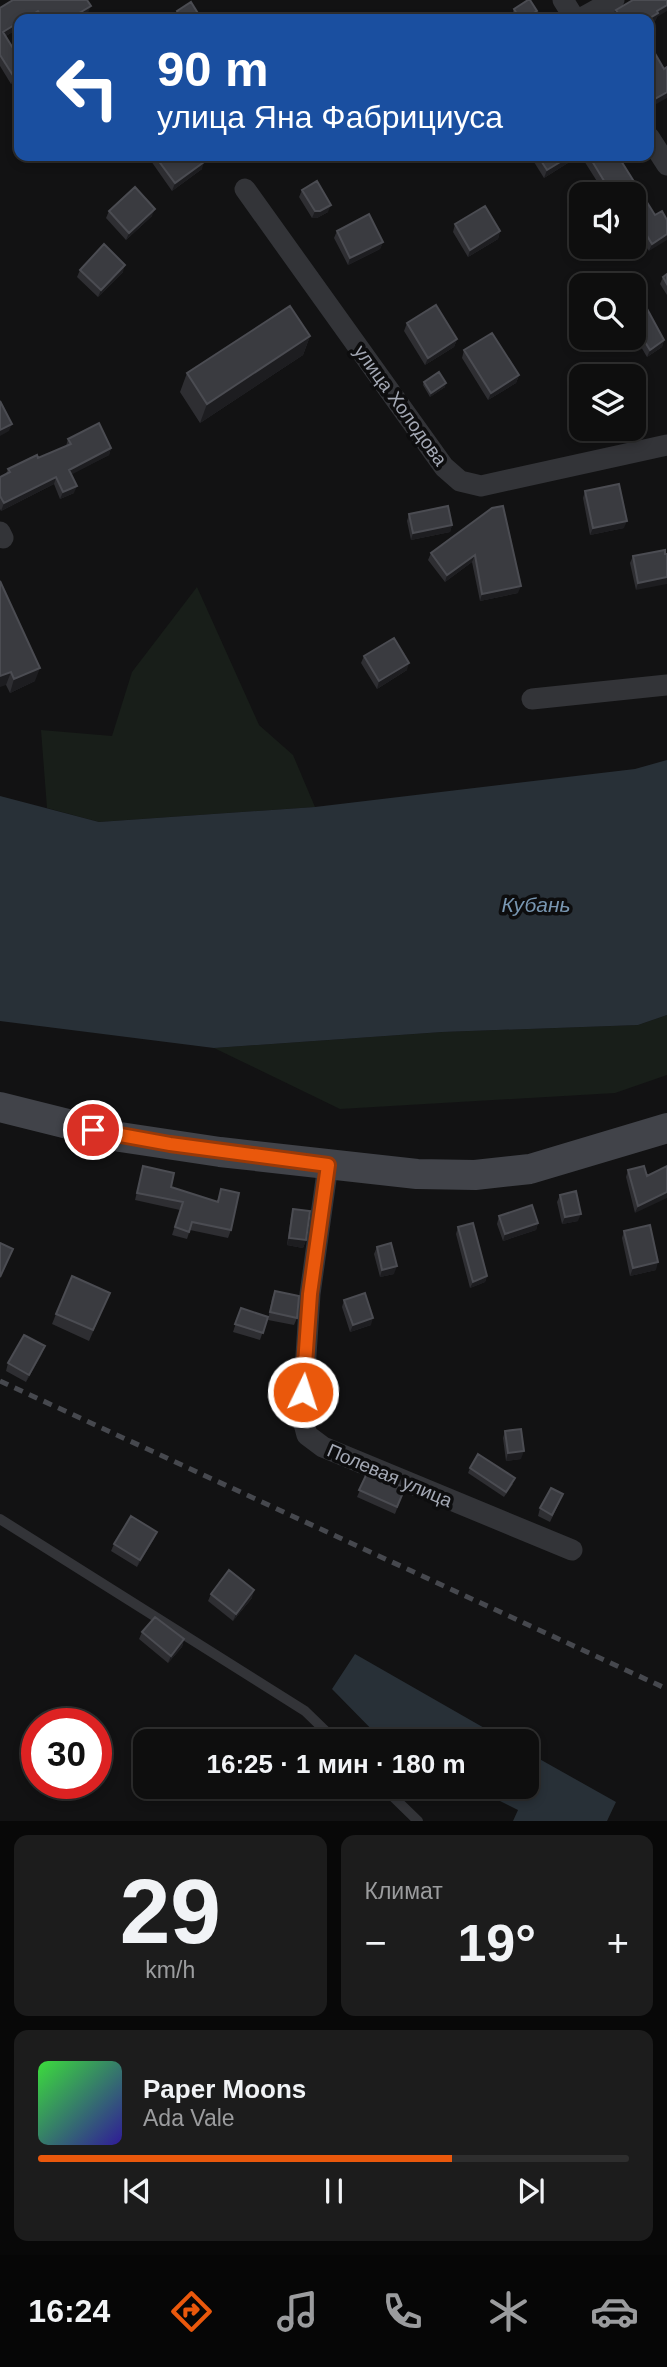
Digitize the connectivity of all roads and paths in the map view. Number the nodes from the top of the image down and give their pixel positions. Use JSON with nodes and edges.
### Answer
{"nodes":[{"id":1,"x":563,"y":0,"type":"edge"},
{"id":2,"x":614,"y":0,"type":"edge"},
{"id":3,"x":574,"y":14,"type":"edge"},
{"id":4,"x":587,"y":14,"type":"edge"},
{"id":5,"x":654,"y":145,"type":"edge"},
{"id":6,"x":667,"y":165,"type":"edge"},
{"id":7,"x":245,"y":189,"type":"dead end"},
{"id":8,"x":667,"y":445,"type":"edge"},
{"id":9,"x":667,"y":685,"type":"edge"},
{"id":10,"x":532,"y":699,"type":"dead end"},
{"id":11,"x":0,"y":1107,"type":"edge"},
{"id":12,"x":667,"y":1128,"type":"edge"},
{"id":13,"x":328,"y":1165,"type":"junction"},
{"id":14,"x":0,"y":1519,"type":"edge"},
{"id":15,"x":572,"y":1550,"type":"dead end"},
{"id":16,"x":324,"y":1729,"type":"edge"},
{"id":17,"x":395,"y":1799,"type":"edge"},
{"id":18,"x":418,"y":1821,"type":"edge"}],
"edges":[{"from":1,"to":3,"type":"street"},
{"from":2,"to":4,"type":"street"},
{"from":5,"to":6,"type":"street"},
{"from":7,"to":8,"type":"street","name":"улица Холодова"},
{"from":9,"to":10,"type":"street"},
{"from":11,"to":13,"type":"street"},
{"from":12,"to":13,"type":"street"},
{"from":13,"to":15,"type":"street","name":"Полевая улица"},
{"from":14,"to":16,"type":"lane"},
{"from":17,"to":18,"type":"lane"}]}
